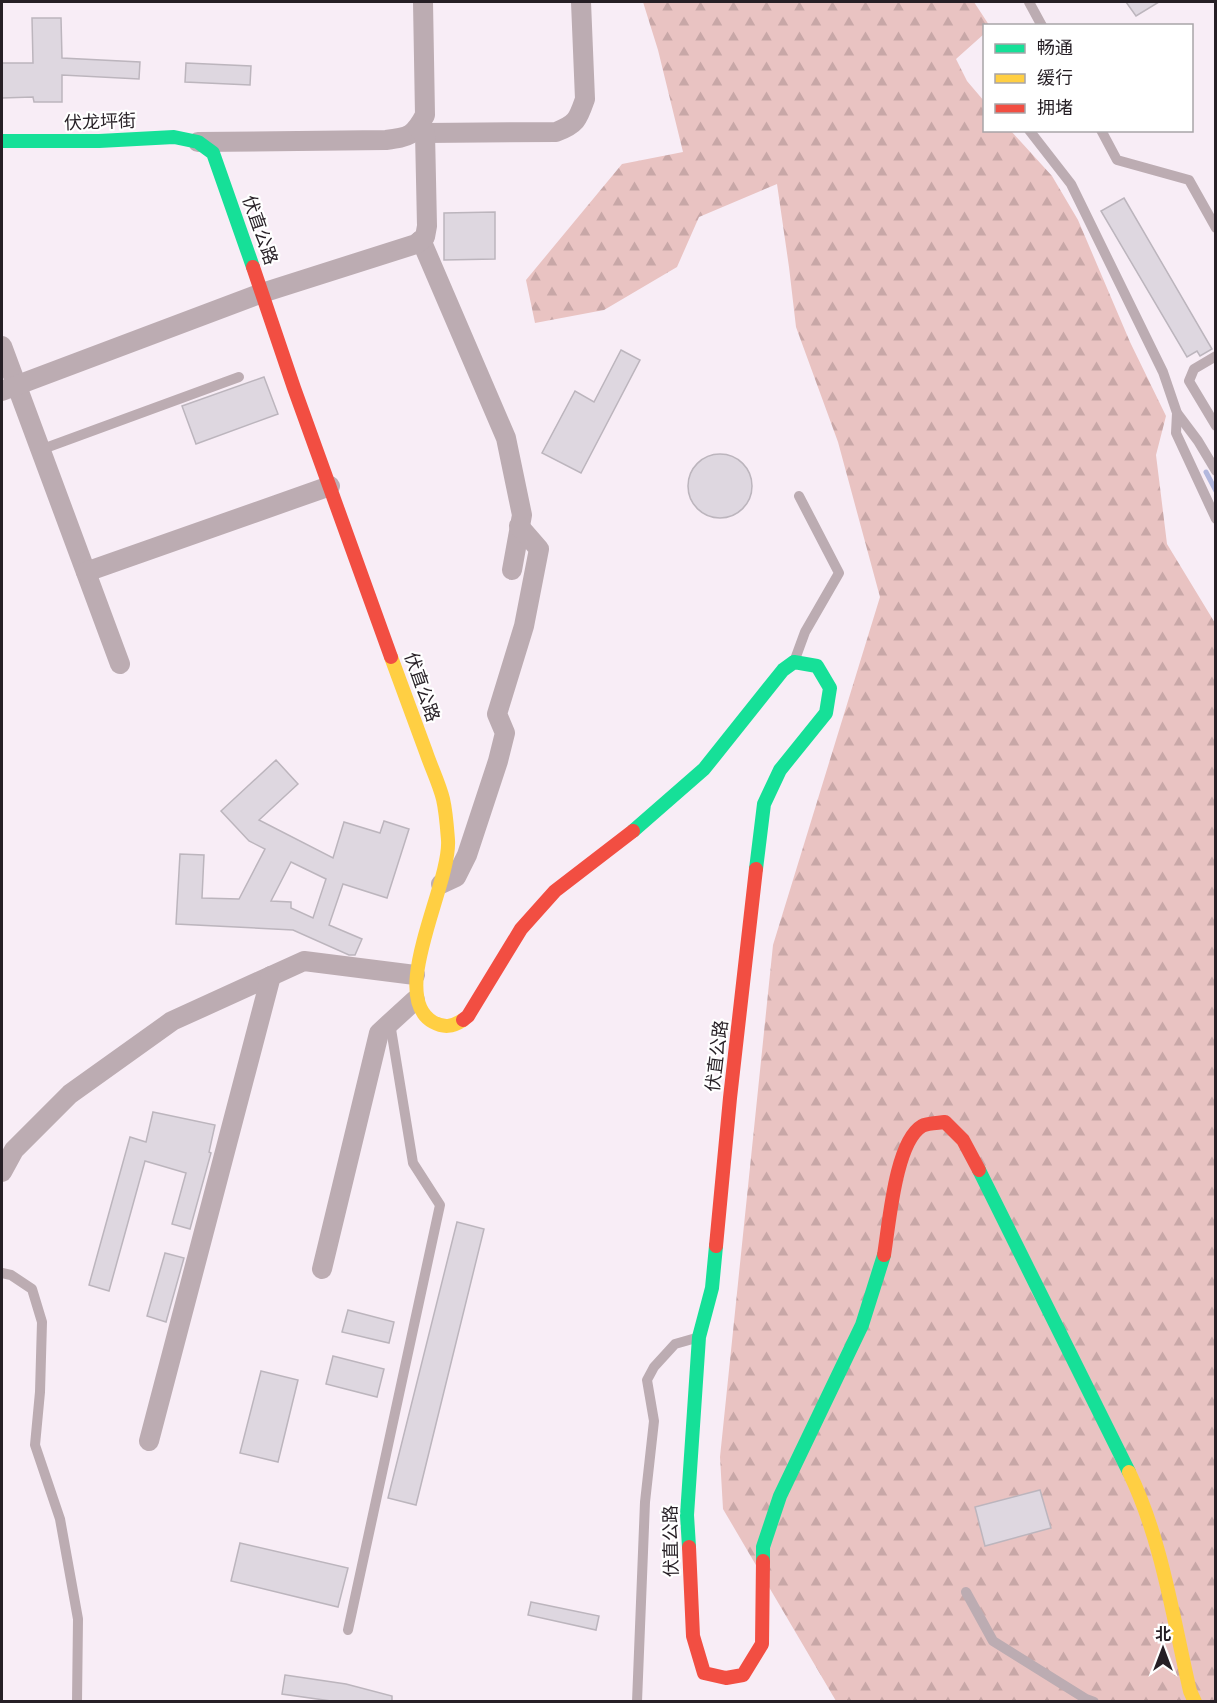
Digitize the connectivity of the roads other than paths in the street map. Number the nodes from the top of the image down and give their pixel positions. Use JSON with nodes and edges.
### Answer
{"nodes":[{"id":1,"x":423,"y":2,"type":"edge"},
{"id":2,"x":581,"y":2,"type":"edge"},
{"id":3,"x":1029,"y":2,"type":"edge"},
{"id":4,"x":1041,"y":24,"type":"edge"},
{"id":5,"x":421,"y":131,"type":"junction"},
{"id":6,"x":1031,"y":132,"type":"edge"},
{"id":7,"x":1102,"y":132,"type":"edge"},
{"id":8,"x":2,"y":141,"type":"edge"},
{"id":9,"x":198,"y":142,"type":"junction"},
{"id":10,"x":1215,"y":228,"type":"edge"},
{"id":11,"x":421,"y":240,"type":"junction"},
{"id":12,"x":262,"y":293,"type":"junction"},
{"id":13,"x":2,"y":346,"type":"edge"},
{"id":14,"x":1215,"y":356,"type":"edge"},
{"id":15,"x":240,"y":377,"type":"dead end"},
{"id":16,"x":9,"y":388,"type":"edge"},
{"id":17,"x":1177,"y":413,"type":"junction"},
{"id":18,"x":1215,"y":426,"type":"edge"},
{"id":19,"x":40,"y":450,"type":"junction"},
{"id":20,"x":1215,"y":471,"type":"edge"},
{"id":21,"x":330,"y":486,"type":"junction"},
{"id":22,"x":799,"y":496,"type":"dead end"},
{"id":23,"x":1215,"y":519,"type":"edge"},
{"id":24,"x":519,"y":526,"type":"junction"},
{"id":25,"x":512,"y":570,"type":"dead end"},
{"id":26,"x":86,"y":572,"type":"junction"},
{"id":27,"x":794,"y":662,"type":"junction"},
{"id":28,"x":120,"y":664,"type":"dead end"},
{"id":29,"x":441,"y":884,"type":"junction"},
{"id":30,"x":415,"y":975,"type":"junction"},
{"id":31,"x":271,"y":976,"type":"junction"},
{"id":32,"x":415,"y":1000,"type":"junction"},
{"id":33,"x":390,"y":1023,"type":"junction"},
{"id":34,"x":2,"y":1172,"type":"edge"},
{"id":35,"x":322,"y":1269,"type":"dead end"},
{"id":36,"x":2,"y":1273,"type":"edge"},
{"id":37,"x":699,"y":1338,"type":"junction"},
{"id":38,"x":148,"y":1441,"type":"dead end"},
{"id":39,"x":966,"y":1592,"type":"dead end"},
{"id":40,"x":348,"y":1629,"type":"dead end"},
{"id":41,"x":77,"y":1701,"type":"edge"},
{"id":42,"x":638,"y":1701,"type":"edge"},
{"id":43,"x":1094,"y":1701,"type":"edge"},
{"id":44,"x":1194,"y":1701,"type":"edge"}],
"edges":[{"from":1,"to":5,"type":"street"},
{"from":2,"to":5,"type":"street"},
{"from":3,"to":4,"type":"lane"},
{"from":5,"to":9,"type":"street"},
{"from":5,"to":11,"type":"street"},
{"from":6,"to":17,"type":"lane"},
{"from":7,"to":10,"type":"lane"},
{"from":8,"to":9,"type":"main road","name":"伏龙坪街"},
{"from":9,"to":12,"type":"main road","name":"伏直公路"},
{"from":11,"to":12,"type":"street"},
{"from":11,"to":24,"type":"street"},
{"from":12,"to":16,"type":"street"},
{"from":12,"to":21,"type":"main road","name":"伏直公路"},
{"from":13,"to":16,"type":"street"},
{"from":14,"to":18,"type":"lane"},
{"from":15,"to":19,"type":"lane"},
{"from":16,"to":19,"type":"street"},
{"from":17,"to":20,"type":"lane"},
{"from":17,"to":23,"type":"lane"},
{"from":19,"to":26,"type":"street"},
{"from":21,"to":26,"type":"street"},
{"from":21,"to":29,"type":"main road","name":"伏直公路"},
{"from":22,"to":27,"type":"lane"},
{"from":24,"to":25,"type":"street"},
{"from":24,"to":29,"type":"street"},
{"from":26,"to":28,"type":"street"},
{"from":27,"to":32,"type":"main road"},
{"from":27,"to":37,"type":"main road","name":"伏直公路"},
{"from":29,"to":30,"type":"main road","name":"伏直公路"},
{"from":30,"to":31,"type":"street"},
{"from":30,"to":32,"type":"main road","name":"伏直公路"},
{"from":31,"to":34,"type":"street"},
{"from":31,"to":38,"type":"street"},
{"from":32,"to":33,"type":"street"},
{"from":33,"to":35,"type":"street"},
{"from":33,"to":40,"type":"lane"},
{"from":36,"to":41,"type":"lane"},
{"from":37,"to":42,"type":"lane"},
{"from":37,"to":44,"type":"main road","name":"伏直公路"},
{"from":39,"to":43,"type":"lane"}]}
